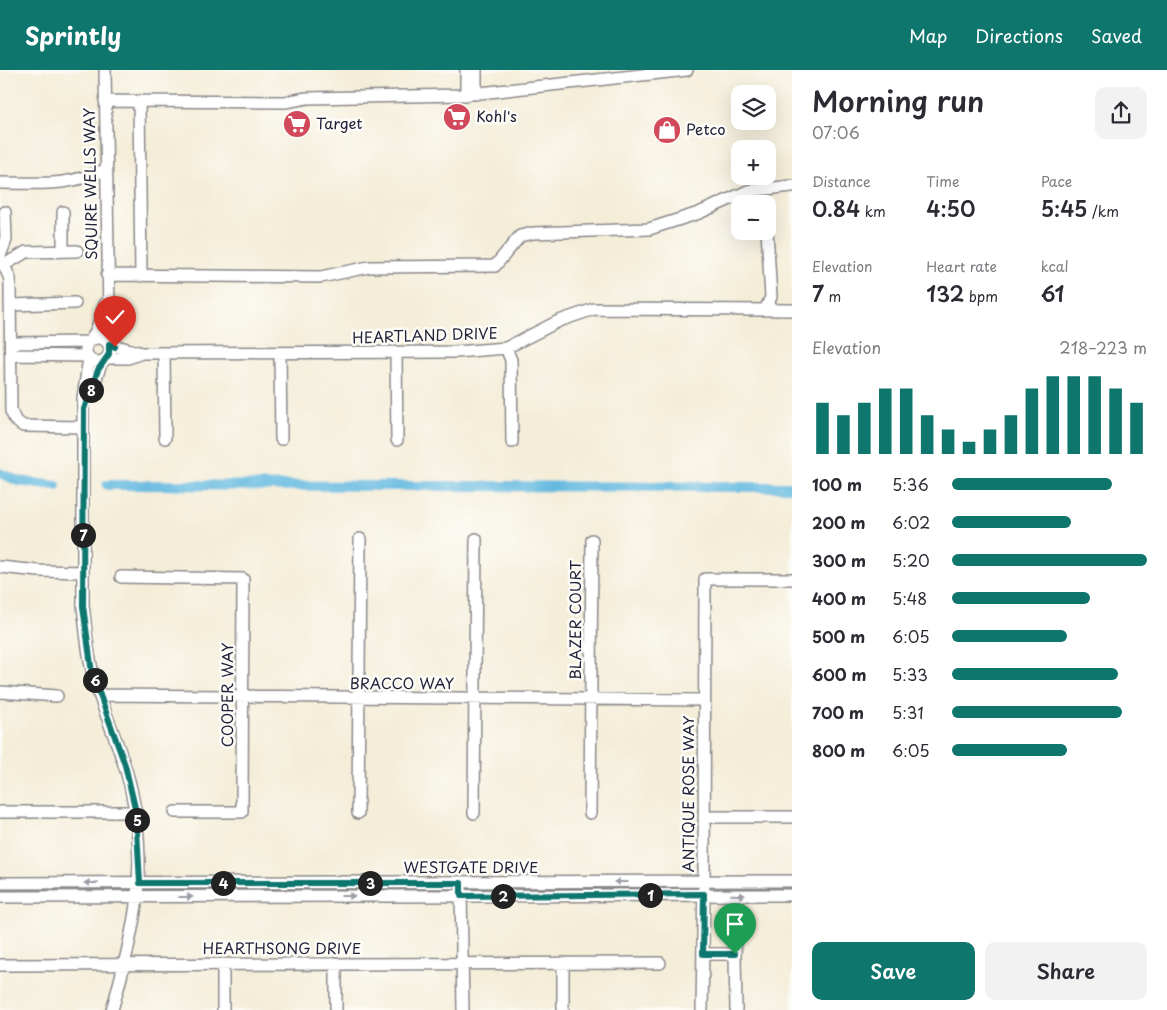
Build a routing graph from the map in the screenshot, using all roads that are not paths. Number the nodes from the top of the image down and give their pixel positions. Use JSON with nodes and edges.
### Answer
{"nodes":[{"id":1,"x":106,"y":70,"type":"edge"},
{"id":2,"x":466,"y":70,"type":"edge"},
{"id":3,"x":476,"y":70,"type":"edge"},
{"id":4,"x":687,"y":70,"type":"edge"},
{"id":5,"x":471,"y":94,"type":"junction"},
{"id":6,"x":105,"y":102,"type":"junction"},
{"id":7,"x":140,"y":102,"type":"junction"},
{"id":8,"x":105,"y":170,"type":"junction"},
{"id":9,"x":0,"y":183,"type":"edge"},
{"id":10,"x":792,"y":186,"type":"edge"},
{"id":11,"x":5,"y":212,"type":"dead end"},
{"id":12,"x":63,"y":212,"type":"dead end"},
{"id":13,"x":767,"y":240,"type":"edge"},
{"id":14,"x":63,"y":251,"type":"junction"},
{"id":15,"x":77,"y":251,"type":"dead end"},
{"id":16,"x":2,"y":261,"type":"edge"},
{"id":17,"x":107,"y":276,"type":"junction"},
{"id":18,"x":141,"y":276,"type":"junction"},
{"id":19,"x":107,"y":297,"type":"junction"},
{"id":20,"x":75,"y":303,"type":"dead end"},
{"id":21,"x":11,"y":305,"type":"junction"},
{"id":22,"x":765,"y":310,"type":"junction"},
{"id":23,"x":792,"y":310,"type":"edge"},
{"id":24,"x":5,"y":319,"type":"edge"},
{"id":25,"x":90,"y":341,"type":"junction"},
{"id":26,"x":11,"y":343,"type":"junction"},
{"id":27,"x":48,"y":343,"type":"junction"},
{"id":28,"x":107,"y":343,"type":"junction"},
{"id":29,"x":506,"y":348,"type":"junction"},
{"id":30,"x":142,"y":353,"type":"junction"},
{"id":31,"x":164,"y":353,"type":"junction"},
{"id":32,"x":280,"y":354,"type":"junction"},
{"id":33,"x":396,"y":354,"type":"junction"},
{"id":34,"x":11,"y":355,"type":"junction"},
{"id":35,"x":48,"y":356,"type":"junction"},
{"id":36,"x":88,"y":357,"type":"junction"},
{"id":37,"x":104,"y":360,"type":"junction"},
{"id":38,"x":5,"y":374,"type":"edge"},
{"id":39,"x":84,"y":409,"type":"junction"},
{"id":40,"x":82,"y":427,"type":"junction"},
{"id":41,"x":165,"y":438,"type":"dead end"},
{"id":42,"x":281,"y":439,"type":"dead end"},
{"id":43,"x":397,"y":440,"type":"dead end"},
{"id":44,"x":512,"y":442,"type":"dead end"},
{"id":45,"x":360,"y":539,"type":"dead end"},
{"id":46,"x":476,"y":540,"type":"dead end"},
{"id":47,"x":592,"y":540,"type":"dead end"},
{"id":48,"x":0,"y":567,"type":"edge"},
{"id":49,"x":83,"y":572,"type":"junction"},
{"id":50,"x":121,"y":577,"type":"dead end"},
{"id":51,"x":792,"y":579,"type":"edge"},
{"id":52,"x":0,"y":692,"type":"edge"},
{"id":53,"x":99,"y":695,"type":"junction"},
{"id":54,"x":57,"y":696,"type":"dead end"},
{"id":55,"x":243,"y":698,"type":"junction"},
{"id":56,"x":359,"y":698,"type":"junction"},
{"id":57,"x":475,"y":699,"type":"junction"},
{"id":58,"x":591,"y":700,"type":"junction"},
{"id":59,"x":704,"y":700,"type":"junction"},
{"id":60,"x":0,"y":812,"type":"edge"},
{"id":61,"x":136,"y":812,"type":"junction"},
{"id":62,"x":175,"y":812,"type":"dead end"},
{"id":63,"x":358,"y":813,"type":"dead end"},
{"id":64,"x":474,"y":813,"type":"dead end"},
{"id":65,"x":590,"y":813,"type":"dead end"},
{"id":66,"x":704,"y":817,"type":"junction"},
{"id":67,"x":792,"y":817,"type":"edge"},
{"id":68,"x":704,"y":881,"type":"junction"},
{"id":69,"x":792,"y":882,"type":"edge"},
{"id":70,"x":140,"y":883,"type":"junction"},
{"id":71,"x":461,"y":883,"type":"junction"},
{"id":72,"x":0,"y":884,"type":"edge"},
{"id":73,"x":704,"y":894,"type":"junction"},
{"id":74,"x":792,"y":895,"type":"edge"},
{"id":75,"x":461,"y":896,"type":"junction"},
{"id":76,"x":0,"y":897,"type":"edge"},
{"id":77,"x":137,"y":897,"type":"junction"},
{"id":78,"x":736,"y":919,"type":"dead end"},
{"id":79,"x":703,"y":954,"type":"junction"},
{"id":80,"x":735,"y":954,"type":"junction"},
{"id":81,"x":336,"y":963,"type":"junction"},
{"id":82,"x":563,"y":963,"type":"junction"},
{"id":83,"x":660,"y":963,"type":"dead end"},
{"id":84,"x":223,"y":964,"type":"junction"},
{"id":85,"x":463,"y":964,"type":"junction"},
{"id":86,"x":0,"y":965,"type":"edge"},
{"id":87,"x":124,"y":965,"type":"junction"},
{"id":88,"x":112,"y":1010,"type":"edge"},
{"id":89,"x":223,"y":1010,"type":"edge"},
{"id":90,"x":336,"y":1010,"type":"edge"},
{"id":91,"x":463,"y":1010,"type":"edge"},
{"id":92,"x":563,"y":1010,"type":"edge"},
{"id":93,"x":702,"y":1010,"type":"edge"},
{"id":94,"x":736,"y":1010,"type":"edge"}],
"edges":[{"from":1,"to":6,"type":"street","name":"SQUIRE WELLS WAY"},
{"from":2,"to":5,"type":"street"},
{"from":3,"to":5,"type":"street"},
{"from":4,"to":5,"type":"street"},
{"from":5,"to":7,"type":"street"},
{"from":6,"to":7,"type":"street"},
{"from":6,"to":8,"type":"street","name":"SQUIRE WELLS WAY"},
{"from":7,"to":18,"type":"street"},
{"from":8,"to":9,"type":"street"},
{"from":8,"to":17,"type":"street","name":"SQUIRE WELLS WAY"},
{"from":10,"to":18,"type":"street"},
{"from":11,"to":16,"type":"street"},
{"from":12,"to":14,"type":"street"},
{"from":13,"to":22,"type":"street"},
{"from":14,"to":15,"type":"street"},
{"from":14,"to":16,"type":"street"},
{"from":16,"to":21,"type":"street"},
{"from":17,"to":18,"type":"street"},
{"from":17,"to":19,"type":"street","name":"SQUIRE WELLS WAY"},
{"from":19,"to":25,"type":"street","name":"SQUIRE WELLS WAY"},
{"from":19,"to":28,"type":"street","name":"SQUIRE WELLS WAY"},
{"from":20,"to":21,"type":"street"},
{"from":21,"to":24,"type":"street"},
{"from":22,"to":23,"type":"street","name":"HEARTLAND DRIVE"},
{"from":22,"to":29,"type":"street","name":"HEARTLAND DRIVE"},
{"from":24,"to":26,"type":"street"},
{"from":25,"to":27,"type":"street"},
{"from":25,"to":28,"type":"street"},
{"from":25,"to":36,"type":"street"},
{"from":26,"to":27,"type":"street"},
{"from":26,"to":34,"type":"street"},
{"from":27,"to":35,"type":"street"},
{"from":28,"to":30,"type":"street","name":"HEARTLAND DRIVE"},
{"from":28,"to":37,"type":"street"},
{"from":29,"to":33,"type":"street","name":"HEARTLAND DRIVE"},
{"from":29,"to":44,"type":"street"},
{"from":30,"to":31,"type":"street","name":"HEARTLAND DRIVE"},
{"from":30,"to":37,"type":"street","name":"HEARTLAND DRIVE"},
{"from":31,"to":32,"type":"street","name":"HEARTLAND DRIVE"},
{"from":31,"to":41,"type":"street"},
{"from":32,"to":33,"type":"street","name":"HEARTLAND DRIVE"},
{"from":32,"to":42,"type":"street"},
{"from":33,"to":43,"type":"street"},
{"from":34,"to":35,"type":"street"},
{"from":34,"to":38,"type":"street"},
{"from":35,"to":36,"type":"street"},
{"from":36,"to":37,"type":"street"},
{"from":36,"to":39,"type":"street"},
{"from":37,"to":39,"type":"street"},
{"from":38,"to":40,"type":"street"},
{"from":39,"to":40,"type":"street"},
{"from":40,"to":49,"type":"street"},
{"from":45,"to":56,"type":"street"},
{"from":46,"to":57,"type":"street"},
{"from":47,"to":58,"type":"street","name":"BLAZER COURT"},
{"from":48,"to":49,"type":"street"},
{"from":49,"to":53,"type":"street"},
{"from":50,"to":55,"type":"street","name":"COOPER WAY"},
{"from":51,"to":59,"type":"street","name":"ANTIQUE ROSE WAY"},
{"from":52,"to":54,"type":"street"},
{"from":53,"to":55,"type":"street","name":"BRACCO WAY"},
{"from":53,"to":61,"type":"street"},
{"from":55,"to":56,"type":"street","name":"BRACCO WAY"},
{"from":55,"to":62,"type":"street","name":"COOPER WAY"},
{"from":56,"to":57,"type":"street","name":"BRACCO WAY"},
{"from":56,"to":63,"type":"street"},
{"from":57,"to":58,"type":"street","name":"BRACCO WAY"},
{"from":57,"to":64,"type":"street"},
{"from":58,"to":59,"type":"street","name":"BRACCO WAY"},
{"from":58,"to":65,"type":"street","name":"BLAZER COURT"},
{"from":59,"to":66,"type":"street","name":"ANTIQUE ROSE WAY"},
{"from":60,"to":61,"type":"street"},
{"from":61,"to":70,"type":"street"},
{"from":66,"to":67,"type":"street"},
{"from":66,"to":68,"type":"street","name":"ANTIQUE ROSE WAY"},
{"from":68,"to":69,"type":"street","name":"WESTGATE DRIVE"},
{"from":68,"to":71,"type":"street","name":"WESTGATE DRIVE","one_way":true},
{"from":68,"to":73,"type":"street","name":"ANTIQUE ROSE WAY"},
{"from":70,"to":71,"type":"street","name":"WESTGATE DRIVE"},
{"from":70,"to":72,"type":"street","name":"WESTGATE DRIVE","one_way":true},
{"from":70,"to":77,"type":"street"},
{"from":71,"to":75,"type":"street"},
{"from":73,"to":74,"type":"street","name":"WESTGATE DRIVE","one_way":true},
{"from":73,"to":75,"type":"street","name":"WESTGATE DRIVE"},
{"from":73,"to":79,"type":"street","name":"ANTIQUE ROSE WAY"},
{"from":77,"to":75,"type":"street","name":"WESTGATE DRIVE","one_way":true},
{"from":75,"to":85,"type":"street"},
{"from":76,"to":77,"type":"street","name":"WESTGATE DRIVE"},
{"from":77,"to":87,"type":"street"},
{"from":78,"to":80,"type":"street"},
{"from":79,"to":80,"type":"street"},
{"from":79,"to":93,"type":"street","name":"ANTIQUE ROSE WAY"},
{"from":80,"to":94,"type":"street"},
{"from":81,"to":84,"type":"street","name":"HEARTHSONG DRIVE"},
{"from":81,"to":85,"type":"street","name":"HEARTHSONG DRIVE"},
{"from":81,"to":90,"type":"street"},
{"from":82,"to":83,"type":"street","name":"HEARTHSONG DRIVE"},
{"from":82,"to":85,"type":"street","name":"HEARTHSONG DRIVE"},
{"from":82,"to":92,"type":"street"},
{"from":84,"to":87,"type":"street","name":"HEARTHSONG DRIVE"},
{"from":84,"to":89,"type":"street"},
{"from":85,"to":91,"type":"street"},
{"from":86,"to":87,"type":"street","name":"HEARTHSONG DRIVE"},
{"from":87,"to":88,"type":"street"}]}
